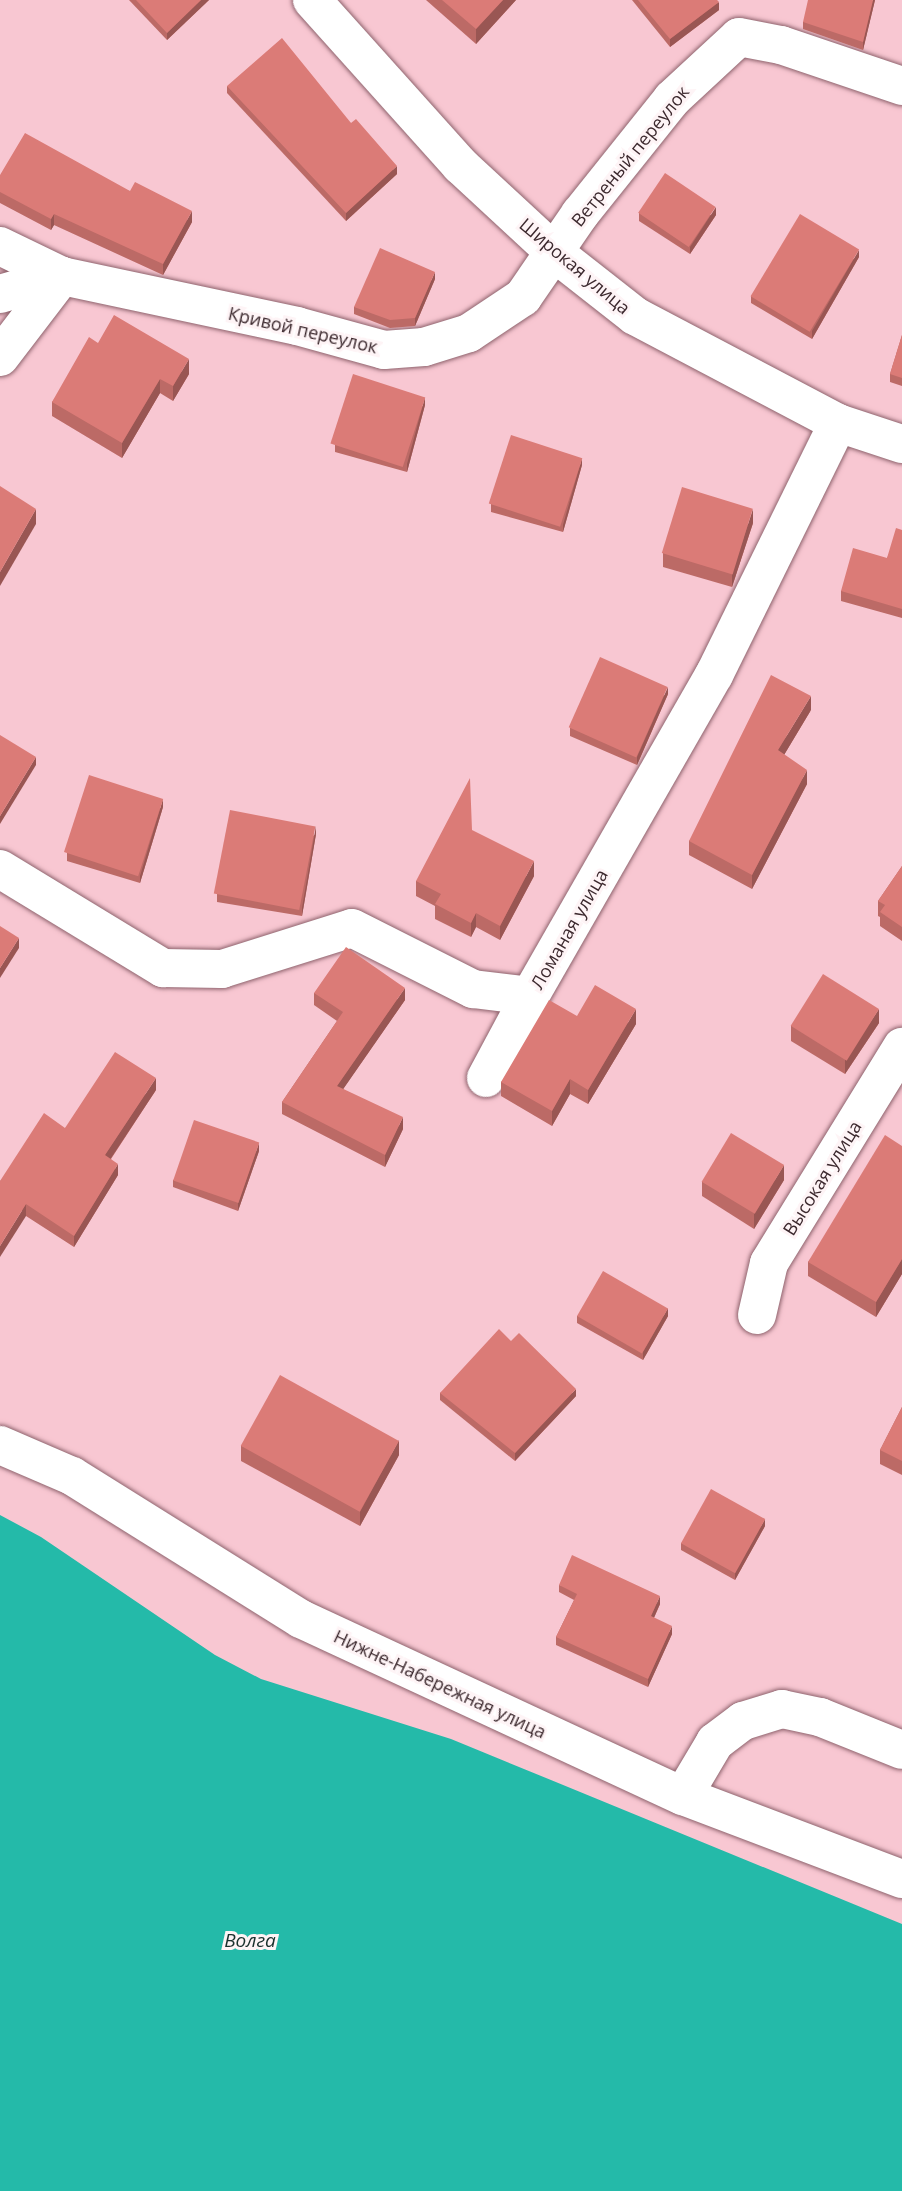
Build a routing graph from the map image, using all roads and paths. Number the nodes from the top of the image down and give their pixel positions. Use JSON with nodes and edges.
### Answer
{"nodes":[{"id":1,"x":312,"y":0,"type":"edge"},
{"id":2,"x":902,"y":86,"type":"edge"},
{"id":3,"x":0,"y":246,"type":"edge"},
{"id":4,"x":556,"y":254,"type":"junction"},
{"id":5,"x":62,"y":276,"type":"junction"},
{"id":6,"x":0,"y":294,"type":"edge"},
{"id":7,"x":0,"y":357,"type":"edge"},
{"id":8,"x":838,"y":423,"type":"junction"},
{"id":9,"x":902,"y":444,"type":"edge"},
{"id":10,"x":0,"y":869,"type":"edge"},
{"id":11,"x":530,"y":996,"type":"junction"},
{"id":12,"x":902,"y":1047,"type":"edge"},
{"id":13,"x":486,"y":1078,"type":"dead end"},
{"id":14,"x":757,"y":1315,"type":"dead end"},
{"id":15,"x":0,"y":1445,"type":"edge"},
{"id":16,"x":902,"y":1750,"type":"edge"},
{"id":17,"x":683,"y":1796,"type":"junction"},
{"id":18,"x":902,"y":1878,"type":"edge"}],
"edges":[{"from":1,"to":4,"type":"street","name":"Широкая улица"},
{"from":2,"to":4,"type":"street","name":"Ветреный переулок"},
{"from":3,"to":5,"type":"street","name":"Кривой переулок"},
{"from":4,"to":5,"type":"street","name":"Кривой переулок"},
{"from":4,"to":8,"type":"street","name":"Широкая улица"},
{"from":5,"to":6,"type":"street","name":"Кривой переулок"},
{"from":5,"to":7,"type":"street"},
{"from":8,"to":9,"type":"street","name":"Широкая улица"},
{"from":8,"to":11,"type":"street","name":"Ломаная улица"},
{"from":10,"to":11,"type":"street","name":"Ломаная улица"},
{"from":11,"to":13,"type":"street"},
{"from":12,"to":14,"type":"street","name":"Высокая улица"},
{"from":15,"to":17,"type":"street","name":"Нижне-Набережная улица"},
{"from":16,"to":17,"type":"street"},
{"from":17,"to":18,"type":"street","name":"Нижне-Набережная улица"}]}
